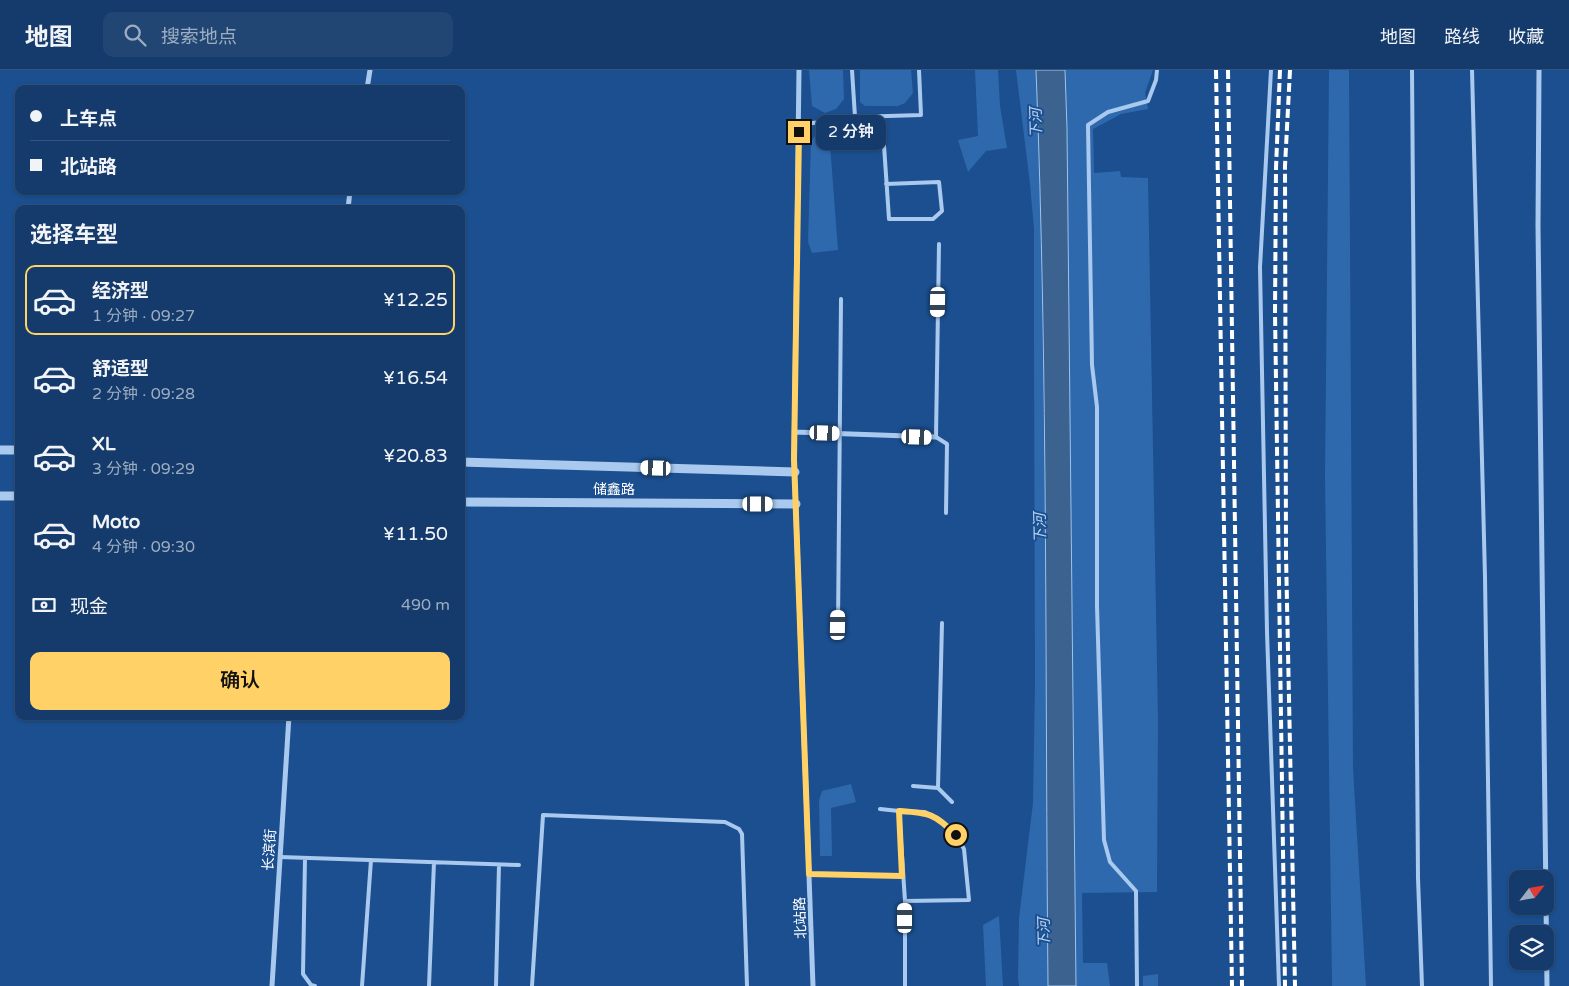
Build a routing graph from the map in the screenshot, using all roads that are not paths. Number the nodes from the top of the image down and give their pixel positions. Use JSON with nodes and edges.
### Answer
{"nodes":[{"id":1,"x":370,"y":70,"type":"edge"},
{"id":2,"x":798,"y":70,"type":"edge"},
{"id":3,"x":852,"y":70,"type":"edge"},
{"id":4,"x":919,"y":70,"type":"edge"},
{"id":5,"x":1157,"y":70,"type":"edge"},
{"id":6,"x":1271,"y":70,"type":"edge"},
{"id":7,"x":1412,"y":70,"type":"edge"},
{"id":8,"x":1472,"y":70,"type":"edge"},
{"id":9,"x":1539,"y":70,"type":"edge"},
{"id":10,"x":368,"y":85,"type":"edge"},
{"id":11,"x":882,"y":116,"type":"junction"},
{"id":12,"x":855,"y":117,"type":"junction"},
{"id":13,"x":799,"y":125,"type":"junction"},
{"id":14,"x":886,"y":184,"type":"junction"},
{"id":15,"x":939,"y":244,"type":"dead end"},
{"id":16,"x":841,"y":298,"type":"dead end"},
{"id":17,"x":794,"y":432,"type":"junction"},
{"id":18,"x":841,"y":434,"type":"junction"},
{"id":19,"x":936,"y":437,"type":"junction"},
{"id":20,"x":0,"y":450,"type":"edge"},
{"id":21,"x":15,"y":450,"type":"edge"},
{"id":22,"x":465,"y":462,"type":"edge"},
{"id":23,"x":795,"y":472,"type":"junction"},
{"id":24,"x":0,"y":496,"type":"edge"},
{"id":25,"x":15,"y":496,"type":"edge"},
{"id":26,"x":465,"y":502,"type":"edge"},
{"id":27,"x":796,"y":504,"type":"junction"},
{"id":28,"x":946,"y":513,"type":"dead end"},
{"id":29,"x":942,"y":623,"type":"dead end"},
{"id":30,"x":838,"y":625,"type":"dead end"},
{"id":31,"x":289,"y":720,"type":"edge"},
{"id":32,"x":913,"y":786,"type":"dead end"},
{"id":33,"x":938,"y":788,"type":"junction"},
{"id":34,"x":952,"y":802,"type":"dead end"},
{"id":35,"x":880,"y":809,"type":"dead end"},
{"id":36,"x":899,"y":811,"type":"junction"},
{"id":37,"x":280,"y":857,"type":"junction"},
{"id":38,"x":305,"y":858,"type":"junction"},
{"id":39,"x":371,"y":860,"type":"junction"},
{"id":40,"x":434,"y":862,"type":"junction"},
{"id":41,"x":518,"y":864,"type":"dead end"},
{"id":42,"x":500,"y":865,"type":"junction"},
{"id":43,"x":809,"y":874,"type":"junction"},
{"id":44,"x":902,"y":876,"type":"junction"},
{"id":45,"x":905,"y":901,"type":"junction"},
{"id":46,"x":272,"y":986,"type":"edge"},
{"id":47,"x":315,"y":986,"type":"edge"},
{"id":48,"x":362,"y":986,"type":"edge"},
{"id":49,"x":429,"y":986,"type":"edge"},
{"id":50,"x":496,"y":986,"type":"edge"},
{"id":51,"x":532,"y":986,"type":"edge"},
{"id":52,"x":747,"y":986,"type":"edge"},
{"id":53,"x":813,"y":986,"type":"edge"},
{"id":54,"x":905,"y":986,"type":"edge"},
{"id":55,"x":1137,"y":986,"type":"edge"},
{"id":56,"x":1279,"y":986,"type":"edge"},
{"id":57,"x":1422,"y":986,"type":"edge"},
{"id":58,"x":1491,"y":986,"type":"edge"},
{"id":59,"x":1547,"y":986,"type":"edge"}],
"edges":[{"from":1,"to":10,"type":"street"},
{"from":2,"to":13,"type":"street","name":"北站路"},
{"from":3,"to":12,"type":"lane"},
{"from":4,"to":11,"type":"lane"},
{"from":5,"to":55,"type":"lane"},
{"from":6,"to":56,"type":"lane"},
{"from":7,"to":57,"type":"lane"},
{"from":8,"to":58,"type":"lane"},
{"from":9,"to":59,"type":"street"},
{"from":11,"to":12,"type":"lane"},
{"from":11,"to":14,"type":"lane"},
{"from":12,"to":13,"type":"lane"},
{"from":13,"to":17,"type":"street","name":"北站路"},
{"from":14,"to":14,"type":"lane"},
{"from":15,"to":19,"type":"lane"},
{"from":16,"to":18,"type":"lane"},
{"from":17,"to":18,"type":"street"},
{"from":17,"to":23,"type":"street","name":"北站路"},
{"from":18,"to":19,"type":"street"},
{"from":18,"to":30,"type":"lane"},
{"from":19,"to":28,"type":"lane"},
{"from":20,"to":21,"type":"street"},
{"from":22,"to":23,"type":"street","name":"储鑫路"},
{"from":23,"to":27,"type":"street","name":"北站路"},
{"from":24,"to":25,"type":"street"},
{"from":26,"to":27,"type":"street","name":"储鑫路"},
{"from":27,"to":43,"type":"street","name":"北站路"},
{"from":29,"to":33,"type":"lane"},
{"from":31,"to":37,"type":"street","name":"长滨街"},
{"from":32,"to":33,"type":"lane"},
{"from":33,"to":34,"type":"lane"},
{"from":35,"to":36,"type":"lane"},
{"from":36,"to":44,"type":"lane"},
{"from":36,"to":45,"type":"lane"},
{"from":37,"to":38,"type":"lane"},
{"from":37,"to":46,"type":"street","name":"长滨街"},
{"from":38,"to":39,"type":"lane"},
{"from":38,"to":47,"type":"lane"},
{"from":39,"to":40,"type":"lane"},
{"from":39,"to":48,"type":"lane"},
{"from":40,"to":42,"type":"lane"},
{"from":40,"to":49,"type":"lane"},
{"from":41,"to":42,"type":"lane"},
{"from":42,"to":50,"type":"lane"},
{"from":43,"to":44,"type":"lane"},
{"from":43,"to":53,"type":"street","name":"北站路"},
{"from":44,"to":45,"type":"lane"},
{"from":45,"to":54,"type":"lane"},
{"from":51,"to":52,"type":"lane"}]}
